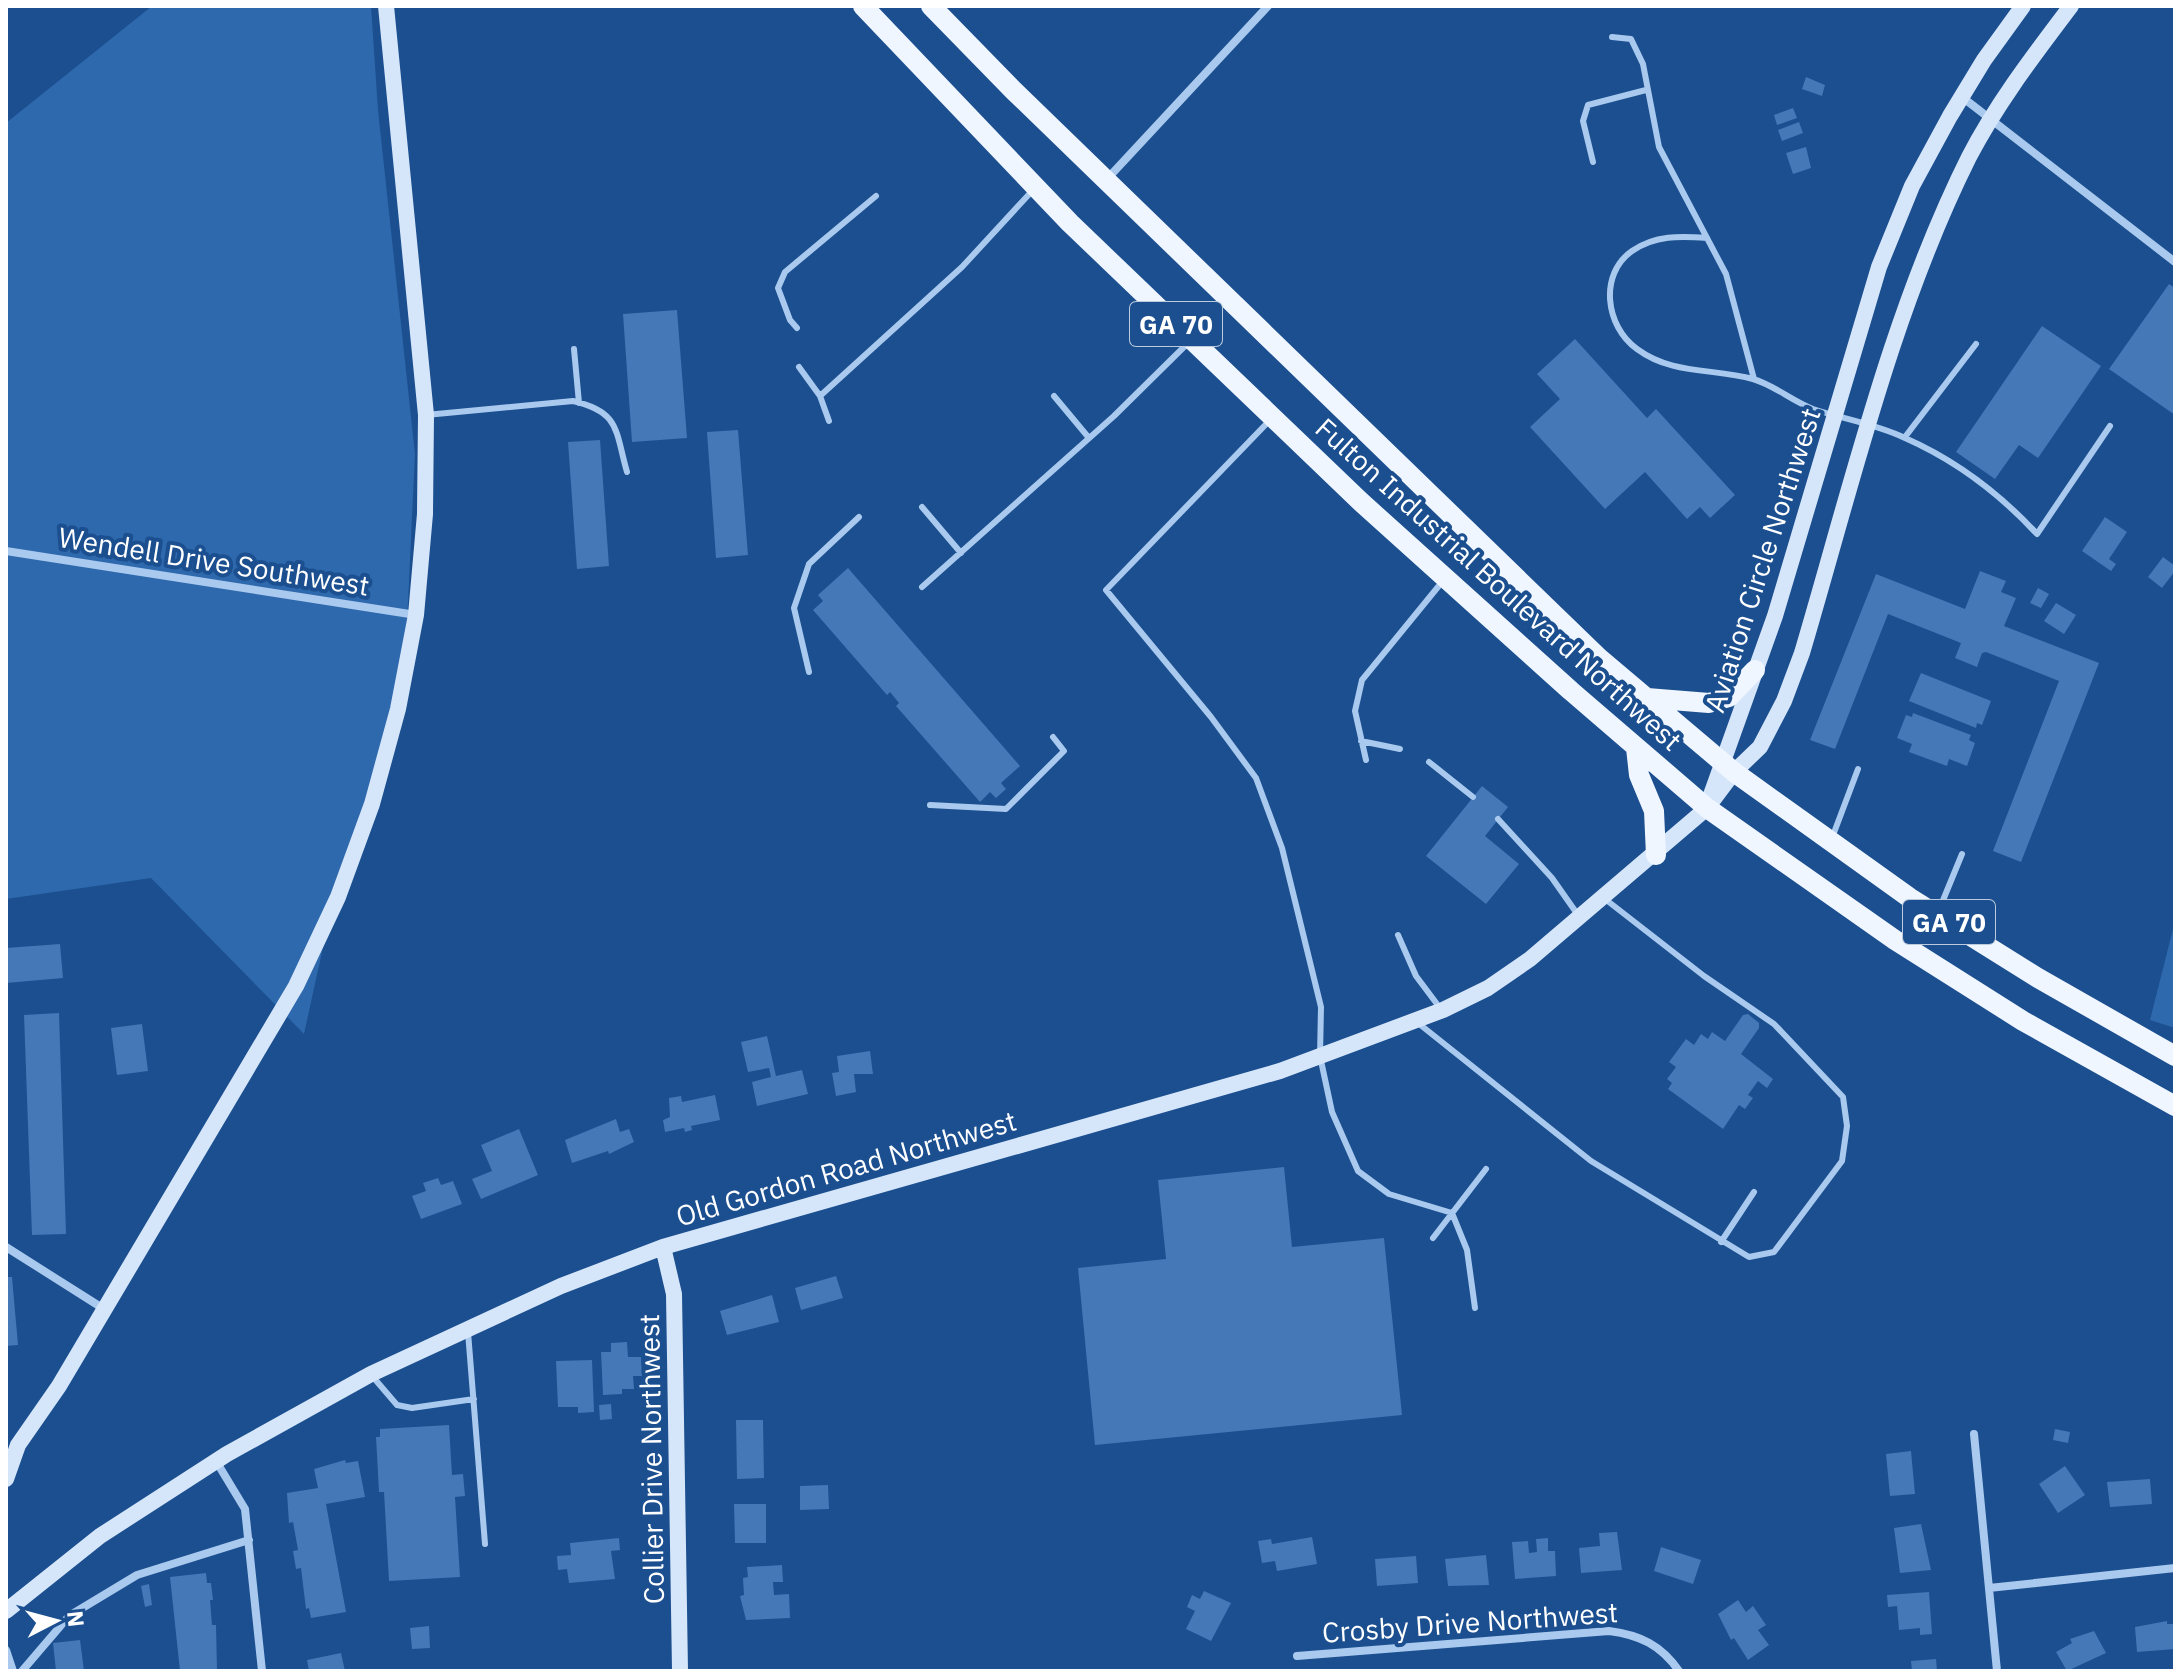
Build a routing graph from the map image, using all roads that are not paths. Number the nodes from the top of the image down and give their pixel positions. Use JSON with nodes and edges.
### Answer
{"nodes":[{"id":1,"x":386,"y":6,"type":"edge"},
{"id":2,"x":863,"y":6,"type":"edge"},
{"id":3,"x":931,"y":6,"type":"edge"},
{"id":4,"x":1268,"y":6,"type":"edge"},
{"id":5,"x":2023,"y":6,"type":"edge"},
{"id":6,"x":2071,"y":6,"type":"edge"},
{"id":7,"x":1612,"y":37,"type":"dead end"},
{"id":8,"x":1646,"y":90,"type":"junction"},
{"id":9,"x":1961,"y":97,"type":"junction"},
{"id":10,"x":1991,"y":118,"type":"junction"},
{"id":11,"x":1593,"y":162,"type":"dead end"},
{"id":12,"x":1106,"y":180,"type":"junction"},
{"id":13,"x":1036,"y":187,"type":"junction"},
{"id":14,"x":876,"y":196,"type":"dead end"},
{"id":15,"x":1707,"y":238,"type":"junction"},
{"id":16,"x":2175,"y":262,"type":"edge"},
{"id":17,"x":797,"y":328,"type":"dead end"},
{"id":18,"x":1192,"y":339,"type":"junction"},
{"id":19,"x":1976,"y":344,"type":"dead end"},
{"id":20,"x":574,"y":349,"type":"dead end"},
{"id":21,"x":799,"y":367,"type":"dead end"},
{"id":22,"x":1754,"y":379,"type":"junction"},
{"id":23,"x":820,"y":396,"type":"junction"},
{"id":24,"x":1054,"y":396,"type":"dead end"},
{"id":25,"x":579,"y":403,"type":"junction"},
{"id":26,"x":426,"y":415,"type":"junction"},
{"id":27,"x":1838,"y":416,"type":"junction"},
{"id":28,"x":1273,"y":417,"type":"junction"},
{"id":29,"x":829,"y":421,"type":"dead end"},
{"id":30,"x":1870,"y":425,"type":"junction"},
{"id":31,"x":2110,"y":426,"type":"dead end"},
{"id":32,"x":1905,"y":437,"type":"junction"},
{"id":33,"x":1089,"y":438,"type":"junction"},
{"id":34,"x":627,"y":472,"type":"dead end"},
{"id":35,"x":922,"y":507,"type":"dead end"},
{"id":36,"x":859,"y":517,"type":"dead end"},
{"id":37,"x":6,"y":551,"type":"edge"},
{"id":38,"x":961,"y":553,"type":"junction"},
{"id":39,"x":1445,"y":579,"type":"junction"},
{"id":40,"x":922,"y":587,"type":"dead end"},
{"id":41,"x":416,"y":615,"type":"junction"},
{"id":42,"x":1755,"y":670,"type":"junction"},
{"id":43,"x":809,"y":672,"type":"dead end"},
{"id":44,"x":1647,"y":698,"type":"junction"},
{"id":45,"x":1053,"y":737,"type":"dead end"},
{"id":46,"x":1361,"y":741,"type":"junction"},
{"id":47,"x":1636,"y":748,"type":"junction"},
{"id":48,"x":1400,"y":749,"type":"dead end"},
{"id":49,"x":1366,"y":760,"type":"dead end"},
{"id":50,"x":1429,"y":762,"type":"dead end"},
{"id":51,"x":1727,"y":767,"type":"junction"},
{"id":52,"x":1858,"y":769,"type":"dead end"},
{"id":53,"x":1473,"y":797,"type":"dead end"},
{"id":54,"x":930,"y":805,"type":"dead end"},
{"id":55,"x":1707,"y":808,"type":"junction"},
{"id":56,"x":1498,"y":819,"type":"dead end"},
{"id":57,"x":1831,"y":841,"type":"junction"},
{"id":58,"x":1962,"y":854,"type":"dead end"},
{"id":59,"x":1656,"y":855,"type":"junction"},
{"id":60,"x":1604,"y":898,"type":"junction"},
{"id":61,"x":1937,"y":915,"type":"junction"},
{"id":62,"x":1580,"y":918,"type":"junction"},
{"id":63,"x":1398,"y":935,"type":"dead end"},
{"id":64,"x":1443,"y":1010,"type":"junction"},
{"id":65,"x":1415,"y":1021,"type":"junction"},
{"id":66,"x":1320,"y":1056,"type":"junction"},
{"id":67,"x":2175,"y":1056,"type":"edge"},
{"id":68,"x":2175,"y":1106,"type":"edge"},
{"id":69,"x":1486,"y":1169,"type":"dead end"},
{"id":70,"x":1754,"y":1192,"type":"dead end"},
{"id":71,"x":1452,"y":1213,"type":"junction"},
{"id":72,"x":1433,"y":1238,"type":"dead end"},
{"id":73,"x":1721,"y":1242,"type":"junction"},
{"id":74,"x":6,"y":1247,"type":"edge"},
{"id":75,"x":663,"y":1247,"type":"junction"},
{"id":76,"x":1475,"y":1308,"type":"dead end"},
{"id":77,"x":104,"y":1309,"type":"junction"},
{"id":78,"x":468,"y":1326,"type":"junction"},
{"id":79,"x":371,"y":1374,"type":"junction"},
{"id":80,"x":474,"y":1399,"type":"junction"},
{"id":81,"x":1974,"y":1434,"type":"dead end"},
{"id":82,"x":12,"y":1450,"type":"edge"},
{"id":83,"x":216,"y":1461,"type":"junction"},
{"id":84,"x":6,"y":1479,"type":"edge"},
{"id":85,"x":249,"y":1540,"type":"junction"},
{"id":86,"x":485,"y":1544,"type":"dead end"},
{"id":87,"x":2175,"y":1568,"type":"edge"},
{"id":88,"x":1989,"y":1588,"type":"junction"},
{"id":89,"x":6,"y":1611,"type":"edge"},
{"id":90,"x":6,"y":1650,"type":"edge"},
{"id":91,"x":1297,"y":1656,"type":"dead end"},
{"id":92,"x":13,"y":1671,"type":"edge"},
{"id":93,"x":22,"y":1671,"type":"edge"},
{"id":94,"x":262,"y":1671,"type":"edge"},
{"id":95,"x":680,"y":1671,"type":"edge"},
{"id":96,"x":1679,"y":1671,"type":"edge"},
{"id":97,"x":1997,"y":1671,"type":"edge"}],
"edges":[{"from":1,"to":26,"type":"main road"},
{"from":2,"to":13,"type":"main road","name":"Fulton Industrial Boulevard Northwest","number":"GA 70"},
{"from":3,"to":12,"type":"main road","name":"Fulton Industrial Boulevard Northwest","number":"GA 70"},
{"from":4,"to":12,"type":"street"},
{"from":5,"to":9,"type":"main road","name":"Aviation Circle Northwest"},
{"from":6,"to":10,"type":"main road","name":"Aviation Circle Northwest"},
{"from":7,"to":8,"type":"lane"},
{"from":8,"to":11,"type":"lane"},
{"from":8,"to":15,"type":"lane"},
{"from":9,"to":10,"type":"street"},
{"from":9,"to":27,"type":"main road","name":"Aviation Circle Northwest"},
{"from":10,"to":16,"type":"street"},
{"from":10,"to":30,"type":"main road","name":"Aviation Circle Northwest"},
{"from":12,"to":44,"type":"main road","name":"Fulton Industrial Boulevard Northwest","number":"GA 70"},
{"from":13,"to":18,"type":"main road","name":"Fulton Industrial Boulevard Northwest","number":"GA 70"},
{"from":13,"to":23,"type":"lane"},
{"from":14,"to":17,"type":"lane"},
{"from":15,"to":22,"type":"lane"},
{"from":15,"to":22,"type":"lane"},
{"from":18,"to":28,"type":"main road","name":"Fulton Industrial Boulevard Northwest","number":"GA 70"},
{"from":18,"to":33,"type":"lane"},
{"from":19,"to":32,"type":"lane"},
{"from":20,"to":25,"type":"lane"},
{"from":21,"to":23,"type":"lane"},
{"from":22,"to":27,"type":"lane"},
{"from":23,"to":29,"type":"lane"},
{"from":24,"to":33,"type":"lane"},
{"from":25,"to":26,"type":"lane"},
{"from":25,"to":34,"type":"lane"},
{"from":26,"to":41,"type":"main road"},
{"from":27,"to":30,"type":"lane"},
{"from":27,"to":42,"type":"main road","name":"Aviation Circle Northwest"},
{"from":28,"to":39,"type":"main road","name":"Fulton Industrial Boulevard Northwest","number":"GA 70"},
{"from":28,"to":66,"type":"lane"},
{"from":30,"to":32,"type":"lane"},
{"from":30,"to":51,"type":"main road","name":"Aviation Circle Northwest"},
{"from":31,"to":32,"type":"lane"},
{"from":33,"to":38,"type":"lane"},
{"from":35,"to":38,"type":"lane"},
{"from":36,"to":43,"type":"lane"},
{"from":37,"to":41,"type":"street","name":"Wendell Drive Southwest"},
{"from":38,"to":40,"type":"lane"},
{"from":39,"to":46,"type":"lane"},
{"from":39,"to":47,"type":"main road","name":"Fulton Industrial Boulevard Northwest","number":"GA 70"},
{"from":41,"to":77,"type":"main road"},
{"from":42,"to":44,"type":"main road"},
{"from":42,"to":51,"type":"main road","name":"Aviation Circle Northwest"},
{"from":44,"to":51,"type":"main road","name":"Fulton Industrial Boulevard Northwest","number":"GA 70"},
{"from":45,"to":54,"type":"lane"},
{"from":46,"to":48,"type":"lane"},
{"from":46,"to":49,"type":"lane"},
{"from":47,"to":55,"type":"main road","name":"Fulton Industrial Boulevard Northwest","number":"GA 70"},
{"from":47,"to":59,"type":"main road"},
{"from":50,"to":53,"type":"lane"},
{"from":51,"to":55,"type":"main road","name":"Aviation Circle Northwest"},
{"from":51,"to":57,"type":"main road","name":"Fulton Industrial Boulevard Northwest","number":"GA 70"},
{"from":52,"to":57,"type":"lane"},
{"from":55,"to":59,"type":"main road","name":"Old Gordon Road Northwest"},
{"from":55,"to":68,"type":"main road","name":"Fulton Industrial Boulevard Northwest","number":"GA 70"},
{"from":56,"to":62,"type":"lane"},
{"from":57,"to":61,"type":"main road","name":"Fulton Industrial Boulevard Northwest","number":"GA 70"},
{"from":58,"to":61,"type":"lane"},
{"from":59,"to":60,"type":"main road","name":"Old Gordon Road Northwest"},
{"from":60,"to":62,"type":"main road","name":"Old Gordon Road Northwest"},
{"from":60,"to":73,"type":"lane"},
{"from":61,"to":67,"type":"main road","name":"Fulton Industrial Boulevard Northwest","number":"GA 70"},
{"from":62,"to":64,"type":"main road","name":"Old Gordon Road Northwest"},
{"from":63,"to":64,"type":"lane"},
{"from":64,"to":65,"type":"main road","name":"Old Gordon Road Northwest"},
{"from":65,"to":66,"type":"main road","name":"Old Gordon Road Northwest"},
{"from":65,"to":73,"type":"lane"},
{"from":66,"to":71,"type":"lane"},
{"from":66,"to":75,"type":"main road","name":"Old Gordon Road Northwest"},
{"from":69,"to":71,"type":"lane"},
{"from":70,"to":73,"type":"lane"},
{"from":71,"to":72,"type":"lane"},
{"from":71,"to":76,"type":"lane"},
{"from":74,"to":77,"type":"street"},
{"from":75,"to":78,"type":"main road","name":"Old Gordon Road Northwest"},
{"from":75,"to":95,"type":"main road","name":"Collier Drive Northwest"},
{"from":77,"to":82,"type":"main road"},
{"from":78,"to":79,"type":"main road","name":"Old Gordon Road Northwest"},
{"from":78,"to":80,"type":"lane"},
{"from":79,"to":80,"type":"lane"},
{"from":79,"to":83,"type":"main road","name":"Old Gordon Road Northwest"},
{"from":80,"to":86,"type":"lane"},
{"from":81,"to":88,"type":"street"},
{"from":82,"to":84,"type":"main road"},
{"from":83,"to":85,"type":"street"},
{"from":83,"to":89,"type":"main road","name":"Old Gordon Road Northwest"},
{"from":85,"to":93,"type":"street"},
{"from":85,"to":94,"type":"street"},
{"from":87,"to":88,"type":"street"},
{"from":88,"to":97,"type":"street"},
{"from":90,"to":92,"type":"street"},
{"from":91,"to":96,"type":"street","name":"Crosby Drive Northwest"}]}
